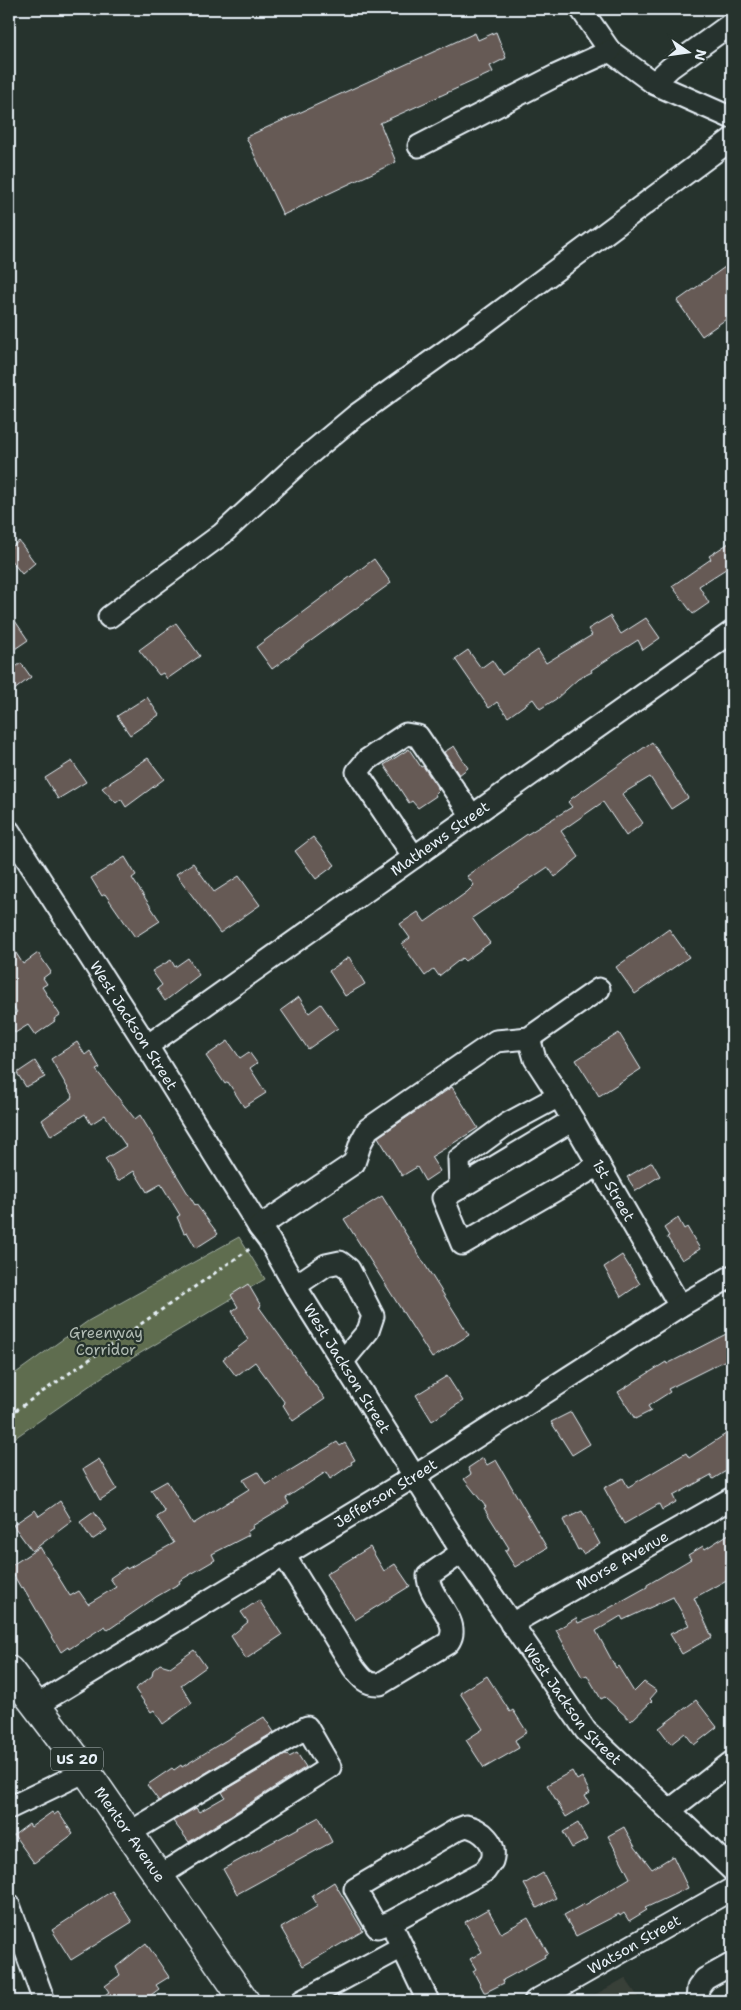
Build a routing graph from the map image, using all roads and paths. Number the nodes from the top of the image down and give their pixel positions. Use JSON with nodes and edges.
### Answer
{"nodes":[{"id":1,"x":581,"y":9,"type":"edge"},
{"id":2,"x":732,"y":23,"type":"edge"},
{"id":3,"x":610,"y":51,"type":"junction"},
{"id":4,"x":654,"y":83,"type":"junction"},
{"id":5,"x":732,"y":118,"type":"edge"},
{"id":6,"x":732,"y":139,"type":"edge"},
{"id":7,"x":420,"y":146,"type":"dead end"},
{"id":8,"x":109,"y":618,"type":"dead end"},
{"id":9,"x":732,"y":632,"type":"edge"},
{"id":10,"x":472,"y":816,"type":"junction"},
{"id":11,"x":9,"y":832,"type":"edge"},
{"id":12,"x":414,"y":857,"type":"junction"},
{"id":13,"x":599,"y":989,"type":"dead end"},
{"id":14,"x":529,"y":1038,"type":"junction"},
{"id":15,"x":147,"y":1046,"type":"junction"},
{"id":16,"x":559,"y":1096,"type":"junction"},
{"id":17,"x":573,"y":1120,"type":"junction"},
{"id":18,"x":599,"y":1165,"type":"junction"},
{"id":19,"x":460,"y":1188,"type":"junction"},
{"id":20,"x":264,"y":1233,"type":"junction"},
{"id":21,"x":732,"y":1276,"type":"edge"},
{"id":22,"x":295,"y":1286,"type":"junction"},
{"id":23,"x":680,"y":1306,"type":"junction"},
{"id":24,"x":343,"y":1361,"type":"junction"},
{"id":25,"x":9,"y":1415,"type":"edge"},
{"id":26,"x":415,"y":1476,"type":"junction"},
{"id":27,"x":732,"y":1498,"type":"edge"},
{"id":28,"x":462,"y":1552,"type":"junction"},
{"id":29,"x":284,"y":1555,"type":"junction"},
{"id":30,"x":511,"y":1624,"type":"junction"},
{"id":31,"x":9,"y":1670,"type":"edge"},
{"id":32,"x":35,"y":1706,"type":"junction"},
{"id":33,"x":732,"y":1762,"type":"edge"},
{"id":34,"x":86,"y":1771,"type":"junction"},
{"id":35,"x":9,"y":1808,"type":"edge"},
{"id":36,"x":670,"y":1810,"type":"junction"},
{"id":37,"x":129,"y":1833,"type":"junction"},
{"id":38,"x":732,"y":1870,"type":"edge"},
{"id":39,"x":159,"y":1876,"type":"junction"},
{"id":40,"x":732,"y":1889,"type":"edge"},
{"id":41,"x":9,"y":1905,"type":"edge"},
{"id":42,"x":391,"y":1922,"type":"junction"},
{"id":43,"x":402,"y":1947,"type":"junction"},
{"id":44,"x":732,"y":1964,"type":"edge"},
{"id":45,"x":44,"y":2001,"type":"edge"},
{"id":46,"x":245,"y":2001,"type":"edge"},
{"id":47,"x":302,"y":2001,"type":"edge"},
{"id":48,"x":428,"y":2001,"type":"edge"},
{"id":49,"x":535,"y":2001,"type":"edge"},
{"id":50,"x":697,"y":2001,"type":"edge"}],
"edges":[{"from":1,"to":3,"type":"street"},
{"from":2,"to":4,"type":"street"},
{"from":3,"to":4,"type":"street"},
{"from":3,"to":7,"type":"street"},
{"from":4,"to":5,"type":"street"},
{"from":6,"to":8,"type":"street"},
{"from":9,"to":10,"type":"street","name":"Mathews Street"},
{"from":10,"to":12,"type":"street","name":"Mathews Street"},
{"from":10,"to":12,"type":"street"},
{"from":11,"to":15,"type":"street","name":"West Jackson Street"},
{"from":12,"to":15,"type":"street","name":"Mathews Street"},
{"from":13,"to":14,"type":"street"},
{"from":14,"to":16,"type":"street","name":"1st Street"},
{"from":14,"to":20,"type":"street"},
{"from":15,"to":20,"type":"street","name":"West Jackson Street"},
{"from":16,"to":17,"type":"street","name":"1st Street"},
{"from":16,"to":19,"type":"street"},
{"from":17,"to":18,"type":"street","name":"1st Street"},
{"from":17,"to":19,"type":"street"},
{"from":18,"to":19,"type":"street"},
{"from":18,"to":23,"type":"street","name":"1st Street"},
{"from":20,"to":22,"type":"street","name":"West Jackson Street"},
{"from":20,"to":25,"type":"path"},
{"from":21,"to":23,"type":"street","name":"Jefferson Street"},
{"from":22,"to":24,"type":"street","name":"West Jackson Street"},
{"from":22,"to":24,"type":"street"},
{"from":23,"to":26,"type":"street","name":"Jefferson Street"},
{"from":24,"to":26,"type":"street","name":"West Jackson Street"},
{"from":26,"to":28,"type":"street","name":"West Jackson Street"},
{"from":26,"to":29,"type":"street","name":"Jefferson Street"},
{"from":27,"to":30,"type":"street","name":"Morse Avenue"},
{"from":28,"to":29,"type":"street"},
{"from":28,"to":30,"type":"street","name":"West Jackson Street"},
{"from":29,"to":32,"type":"street","name":"Jefferson Street"},
{"from":30,"to":36,"type":"street","name":"West Jackson Street"},
{"from":31,"to":32,"type":"main road","name":"Mentor Avenue","number":"US 20"},
{"from":32,"to":34,"type":"main road","name":"Mentor Avenue","number":"US 20"},
{"from":33,"to":36,"type":"street"},
{"from":34,"to":35,"type":"street"},
{"from":34,"to":37,"type":"main road","name":"Mentor Avenue","number":"US 20"},
{"from":36,"to":38,"type":"street","name":"West Jackson Street"},
{"from":37,"to":39,"type":"main road","name":"Mentor Avenue","number":"US 20"},
{"from":37,"to":39,"type":"street"},
{"from":39,"to":46,"type":"main road","name":"Mentor Avenue","number":"US 20"},
{"from":40,"to":49,"type":"street","name":"Watson Street"},
{"from":41,"to":45,"type":"street"},
{"from":42,"to":42,"type":"street"},
{"from":42,"to":43,"type":"street"},
{"from":43,"to":47,"type":"street"},
{"from":43,"to":48,"type":"street"},
{"from":44,"to":50,"type":"street"}]}
